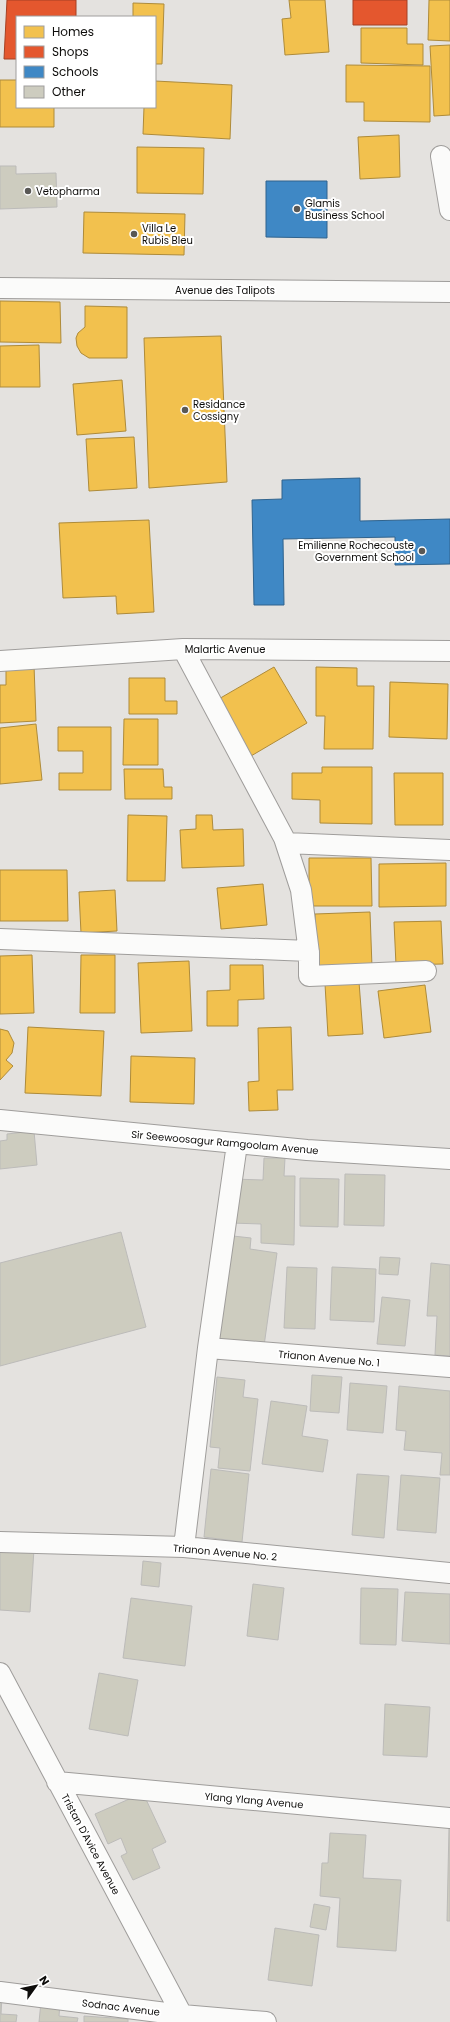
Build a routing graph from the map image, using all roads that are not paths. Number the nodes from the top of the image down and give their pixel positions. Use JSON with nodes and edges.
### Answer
{"nodes":[{"id":1,"x":441,"y":156,"type":"dead end"},
{"id":2,"x":450,"y":210,"type":"edge"},
{"id":3,"x":0,"y":288,"type":"edge"},
{"id":4,"x":450,"y":292,"type":"edge"},
{"id":5,"x":183,"y":649,"type":"junction"},
{"id":6,"x":450,"y":651,"type":"edge"},
{"id":7,"x":0,"y":661,"type":"edge"},
{"id":8,"x":286,"y":843,"type":"junction"},
{"id":9,"x":450,"y":850,"type":"edge"},
{"id":10,"x":0,"y":939,"type":"edge"},
{"id":11,"x":309,"y":951,"type":"junction"},
{"id":12,"x":426,"y":971,"type":"dead end"},
{"id":13,"x":0,"y":1120,"type":"edge"},
{"id":14,"x":237,"y":1144,"type":"junction"},
{"id":15,"x":450,"y":1159,"type":"edge"},
{"id":16,"x":208,"y":1348,"type":"junction"},
{"id":17,"x":450,"y":1367,"type":"edge"},
{"id":18,"x":0,"y":1542,"type":"edge"},
{"id":19,"x":184,"y":1547,"type":"junction"},
{"id":20,"x":450,"y":1573,"type":"edge"},
{"id":21,"x":0,"y":1673,"type":"edge"},
{"id":22,"x":58,"y":1782,"type":"junction"},
{"id":23,"x":450,"y":1818,"type":"edge"},
{"id":24,"x":0,"y":1992,"type":"edge"},
{"id":25,"x":182,"y":2015,"type":"junction"},
{"id":26,"x":266,"y":2022,"type":"edge"}],
"edges":[{"from":1,"to":2,"type":"street"},
{"from":3,"to":4,"type":"street","name":"Avenue des Talipots"},
{"from":5,"to":6,"type":"street","name":"Malartic Avenue"},
{"from":5,"to":7,"type":"street","name":"Malartic Avenue"},
{"from":5,"to":8,"type":"street"},
{"from":8,"to":9,"type":"street"},
{"from":8,"to":11,"type":"street"},
{"from":10,"to":11,"type":"street"},
{"from":11,"to":12,"type":"street"},
{"from":13,"to":14,"type":"street","name":"Sir Seewoosagur Ramgoolam Avenue"},
{"from":14,"to":15,"type":"street","name":"Sir Seewoosagur Ramgoolam Avenue"},
{"from":14,"to":16,"type":"street"},
{"from":16,"to":17,"type":"street","name":"Trianon Avenue No. 1"},
{"from":16,"to":19,"type":"street"},
{"from":18,"to":19,"type":"street","name":"Trianon Avenue No. 2"},
{"from":19,"to":20,"type":"street","name":"Trianon Avenue No. 2"},
{"from":21,"to":22,"type":"street","name":"Tristan D'Avice Avenue"},
{"from":22,"to":23,"type":"street","name":"Ylang Ylang Avenue"},
{"from":22,"to":25,"type":"street","name":"Tristan D'Avice Avenue"},
{"from":24,"to":25,"type":"street","name":"Sodnac Avenue"},
{"from":25,"to":26,"type":"street","name":"Sodnac Avenue"}]}
